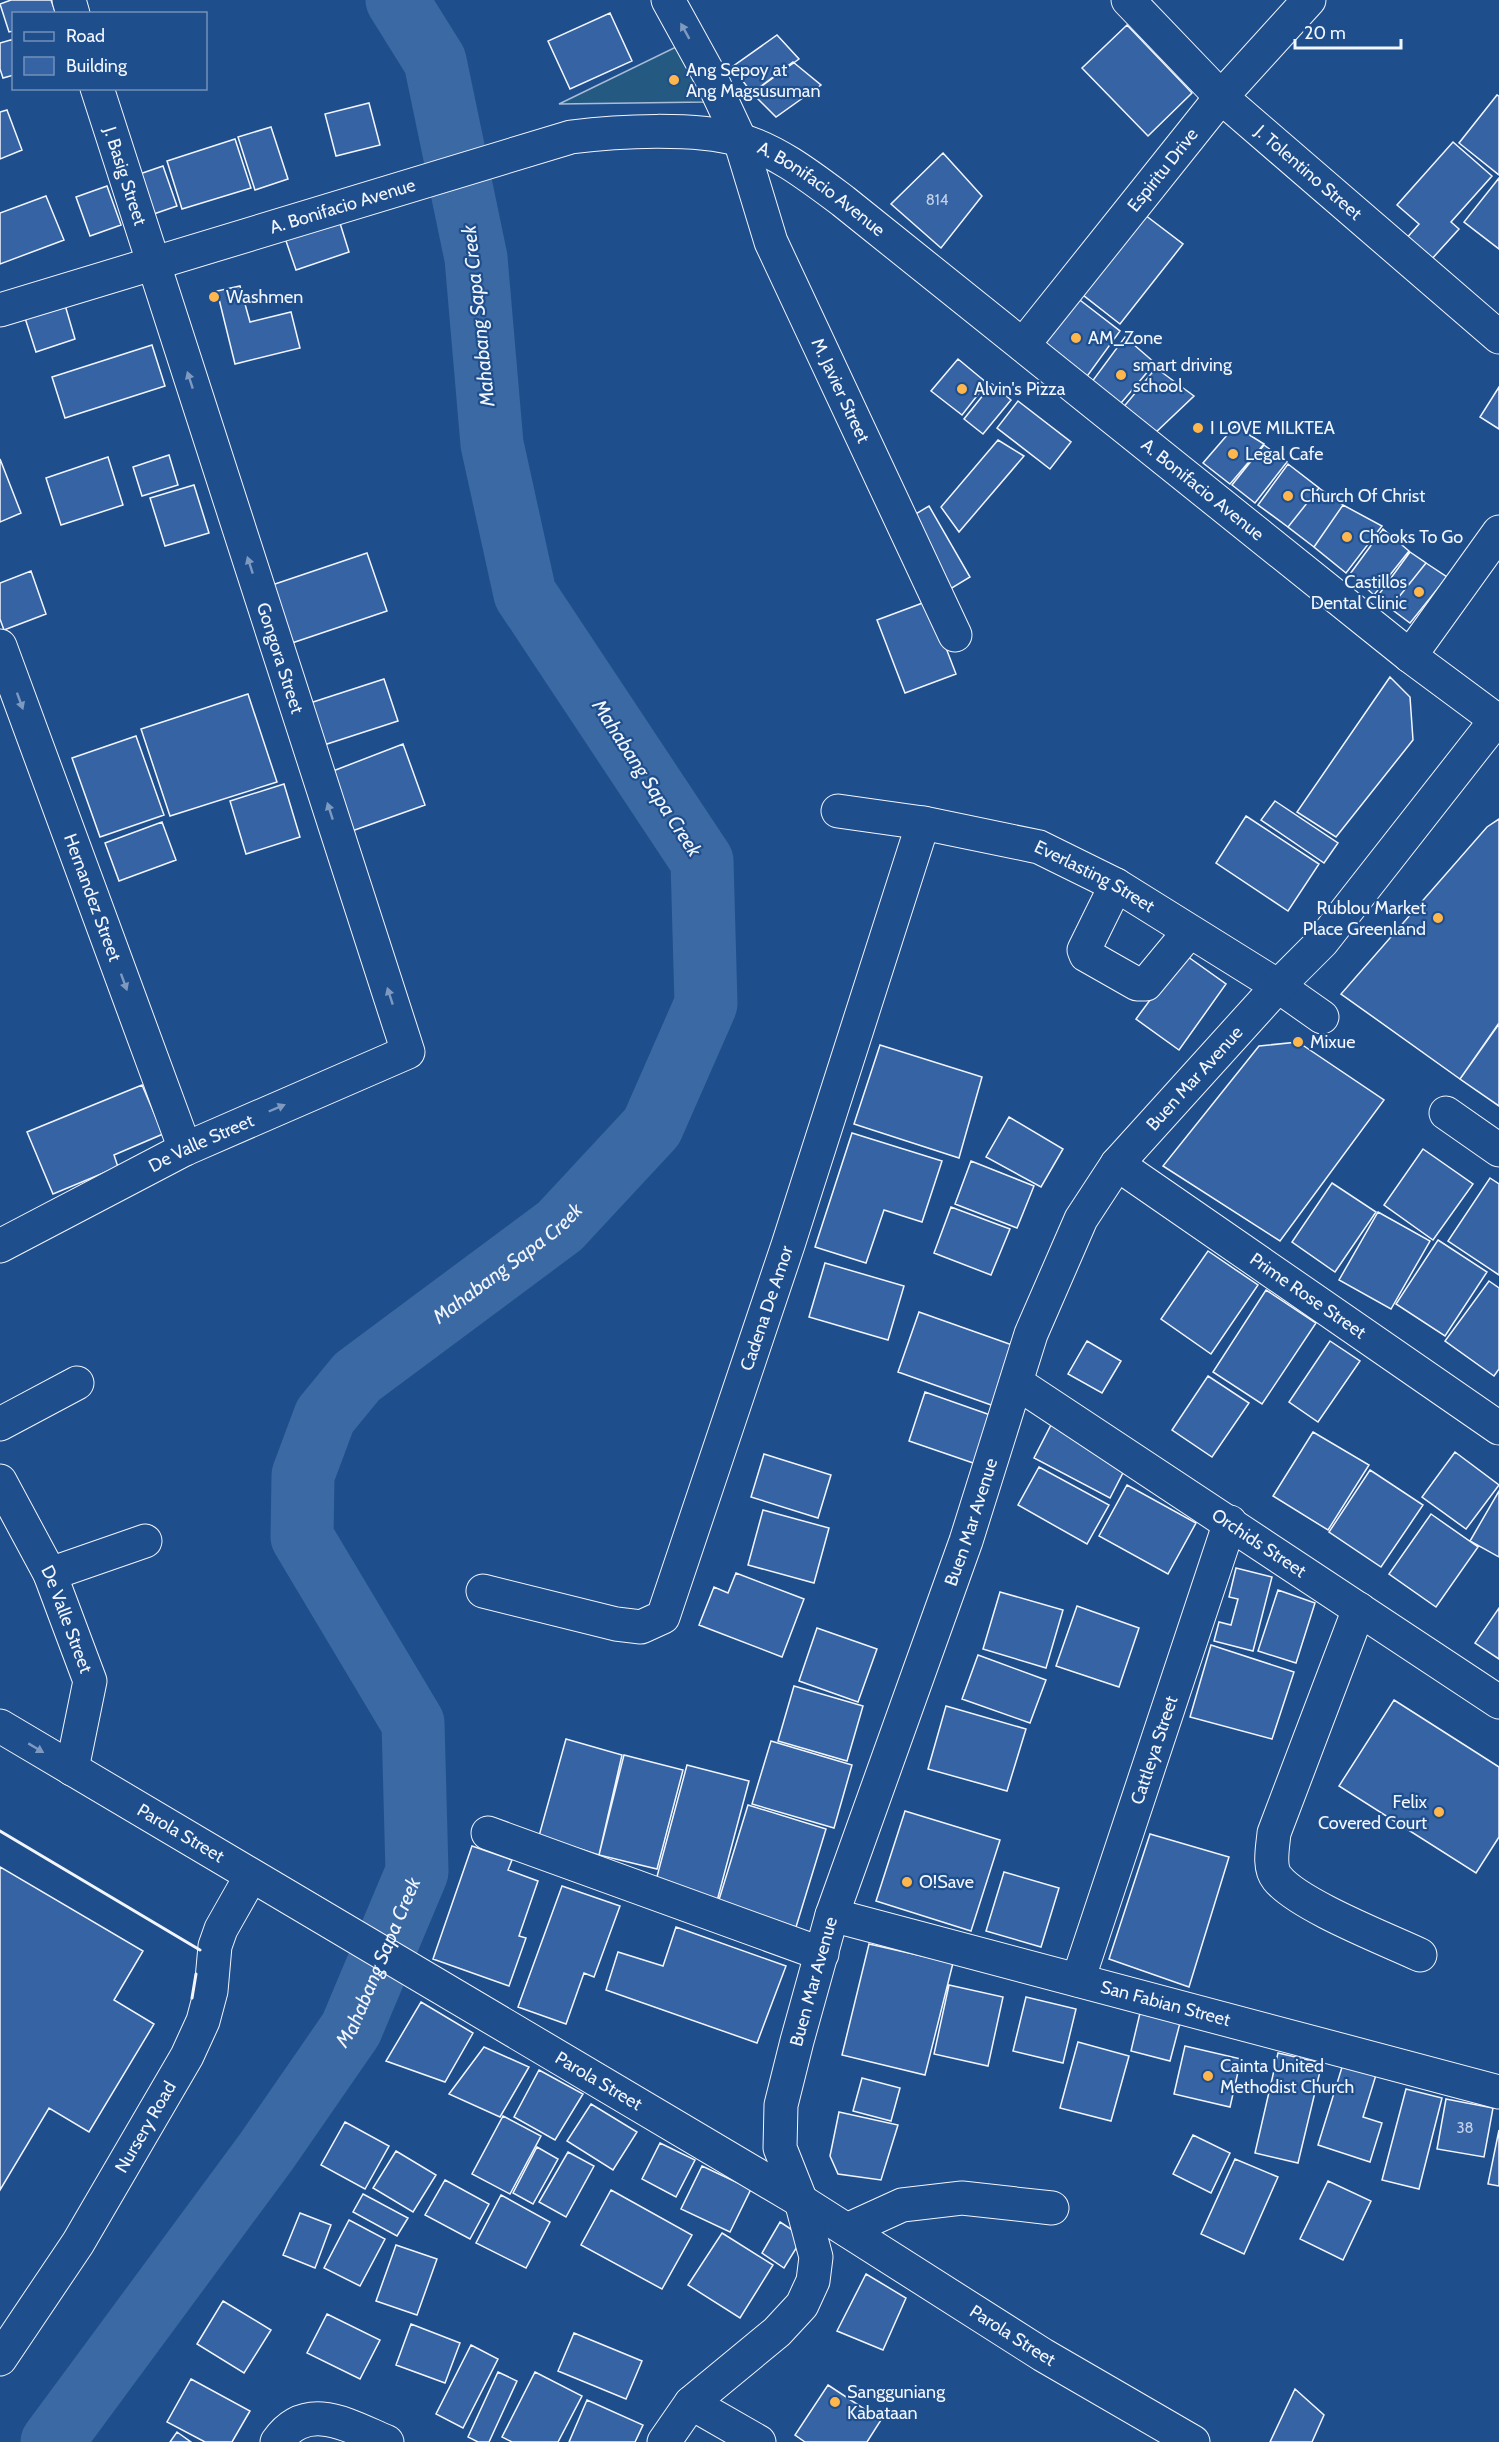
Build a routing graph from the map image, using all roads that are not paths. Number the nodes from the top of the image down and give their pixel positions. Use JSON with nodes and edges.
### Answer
{"nodes":[{"id":1,"x":668,"y":0,"type":"edge"},
{"id":2,"x":1128,"y":0,"type":"edge"},
{"id":3,"x":1309,"y":0,"type":"edge"},
{"id":4,"x":98,"y":90,"type":"edge"},
{"id":5,"x":1221,"y":97,"type":"junction"},
{"id":6,"x":740,"y":140,"type":"junction"},
{"id":7,"x":153,"y":263,"type":"junction"},
{"id":8,"x":0,"y":310,"type":"edge"},
{"id":9,"x":1499,"y":337,"type":"edge"},
{"id":10,"x":1023,"y":345,"type":"junction"},
{"id":11,"x":1499,"y":532,"type":"edge"},
{"id":12,"x":955,"y":635,"type":"dead end"},
{"id":13,"x":0,"y":646,"type":"edge"},
{"id":14,"x":1410,"y":656,"type":"junction"},
{"id":15,"x":1497,"y":721,"type":"edge"},
{"id":16,"x":838,"y":811,"type":"dead end"},
{"id":17,"x":923,"y":823,"type":"junction"},
{"id":18,"x":1116,"y":885,"type":"junction"},
{"id":19,"x":1189,"y":932,"type":"junction"},
{"id":20,"x":1278,"y":986,"type":"junction"},
{"id":21,"x":1322,"y":1017,"type":"dead end"},
{"id":22,"x":408,"y":1052,"type":"joint"},
{"id":23,"x":1446,"y":1113,"type":"dead end"},
{"id":24,"x":185,"y":1149,"type":"junction"},
{"id":25,"x":1499,"y":1150,"type":"edge"},
{"id":26,"x":1118,"y":1164,"type":"junction"},
{"id":27,"x":0,"y":1246,"type":"edge"},
{"id":28,"x":77,"y":1383,"type":"dead end"},
{"id":29,"x":1017,"y":1383,"type":"junction"},
{"id":30,"x":0,"y":1424,"type":"edge"},
{"id":31,"x":1499,"y":1428,"type":"edge"},
{"id":32,"x":0,"y":1481,"type":"edge"},
{"id":33,"x":1230,"y":1522,"type":"junction"},
{"id":34,"x":145,"y":1541,"type":"dead end"},
{"id":35,"x":50,"y":1574,"type":"junction"},
{"id":36,"x":483,"y":1592,"type":"dead end"},
{"id":37,"x":1359,"y":1609,"type":"junction"},
{"id":38,"x":1499,"y":1702,"type":"edge"},
{"id":39,"x":0,"y":1726,"type":"edge"},
{"id":40,"x":72,"y":1769,"type":"junction"},
{"id":41,"x":488,"y":1833,"type":"dead end"},
{"id":42,"x":251,"y":1876,"type":"junction"},
{"id":43,"x":832,"y":1915,"type":"junction"},
{"id":44,"x":822,"y":1954,"type":"junction"},
{"id":45,"x":1420,"y":1955,"type":"dead end"},
{"id":46,"x":1078,"y":1980,"type":"junction"},
{"id":47,"x":1499,"y":2092,"type":"edge"},
{"id":48,"x":801,"y":2201,"type":"junction"},
{"id":49,"x":1052,"y":2208,"type":"dead end"},
{"id":50,"x":847,"y":2230,"type":"junction"},
{"id":51,"x":0,"y":2359,"type":"edge"},
{"id":52,"x":691,"y":2403,"type":"junction"},
{"id":53,"x":276,"y":2442,"type":"edge"},
{"id":54,"x":387,"y":2442,"type":"edge"},
{"id":55,"x":664,"y":2442,"type":"edge"},
{"id":56,"x":684,"y":2442,"type":"edge"},
{"id":57,"x":759,"y":2442,"type":"edge"},
{"id":58,"x":1193,"y":2442,"type":"edge"}],
"edges":[{"from":6,"to":1,"type":"street","name":"M. Javier Street","one_way":true},
{"from":2,"to":5,"type":"street","name":"J. Tolentino Street"},
{"from":3,"to":5,"type":"street","name":"Espiritu Drive"},
{"from":4,"to":7,"type":"street","name":"J. Basig Street"},
{"from":5,"to":9,"type":"street","name":"J. Tolentino Street"},
{"from":5,"to":10,"type":"street","name":"Espiritu Drive"},
{"from":6,"to":7,"type":"street","name":"A. Bonifacio Avenue"},
{"from":6,"to":10,"type":"street","name":"A. Bonifacio Avenue"},
{"from":6,"to":12,"type":"street","name":"M. Javier Street"},
{"from":7,"to":8,"type":"street","name":"A. Bonifacio Avenue"},
{"from":22,"to":7,"type":"street","name":"Gongora Street","one_way":true},
{"from":10,"to":14,"type":"street","name":"A. Bonifacio Avenue"},
{"from":11,"to":14,"type":"street"},
{"from":13,"to":24,"type":"street","name":"Hernandez Street","one_way":true},
{"from":14,"to":15,"type":"street","name":"A. Bonifacio Avenue"},
{"from":15,"to":20,"type":"street","name":"Buen Mar Avenue"},
{"from":16,"to":17,"type":"street","name":"Everlasting Street"},
{"from":17,"to":18,"type":"street","name":"Everlasting Street"},
{"from":17,"to":36,"type":"street","name":"Cadena De Amor"},
{"from":18,"to":19,"type":"street","name":"Everlasting Street"},
{"from":18,"to":19,"type":"street"},
{"from":19,"to":20,"type":"street","name":"Everlasting Street"},
{"from":20,"to":21,"type":"street","name":"Everlasting Street"},
{"from":20,"to":26,"type":"street","name":"Buen Mar Avenue"},
{"from":24,"to":22,"type":"street","name":"De Valle Street","one_way":true},
{"from":23,"to":25,"type":"street"},
{"from":24,"to":27,"type":"street","name":"De Valle Street"},
{"from":26,"to":29,"type":"street","name":"Buen Mar Avenue"},
{"from":26,"to":31,"type":"street","name":"Prime Rose Street"},
{"from":28,"to":30,"type":"street"},
{"from":29,"to":33,"type":"street","name":"Orchids Street"},
{"from":29,"to":43,"type":"street","name":"Buen Mar Avenue"},
{"from":32,"to":35,"type":"street","name":"De Valle Street"},
{"from":33,"to":37,"type":"street","name":"Orchids Street"},
{"from":33,"to":46,"type":"street","name":"Cattleya Street"},
{"from":34,"to":35,"type":"street"},
{"from":35,"to":40,"type":"street","name":"De Valle Street"},
{"from":37,"to":38,"type":"street","name":"Orchids Street"},
{"from":37,"to":45,"type":"street"},
{"from":39,"to":40,"type":"street","name":"Parola Street","one_way":true},
{"from":40,"to":42,"type":"street","name":"Parola Street"},
{"from":41,"to":44,"type":"street"},
{"from":42,"to":48,"type":"street","name":"Parola Street"},
{"from":42,"to":51,"type":"street","name":"Nursery Road"},
{"from":43,"to":44,"type":"street","name":"Buen Mar Avenue"},
{"from":43,"to":46,"type":"street","name":"San Fabian Street"},
{"from":44,"to":48,"type":"street","name":"Buen Mar Avenue"},
{"from":46,"to":47,"type":"street","name":"San Fabian Street"},
{"from":48,"to":50,"type":"street","name":"Parola Street"},
{"from":48,"to":52,"type":"street","name":"Buen Mar Avenue"},
{"from":49,"to":50,"type":"street"},
{"from":50,"to":58,"type":"street","name":"Parola Street"},
{"from":52,"to":55,"type":"street","name":"Buen Mar Avenue"},
{"from":52,"to":56,"type":"street"},
{"from":52,"to":57,"type":"street"},
{"from":53,"to":54,"type":"street"}]}
